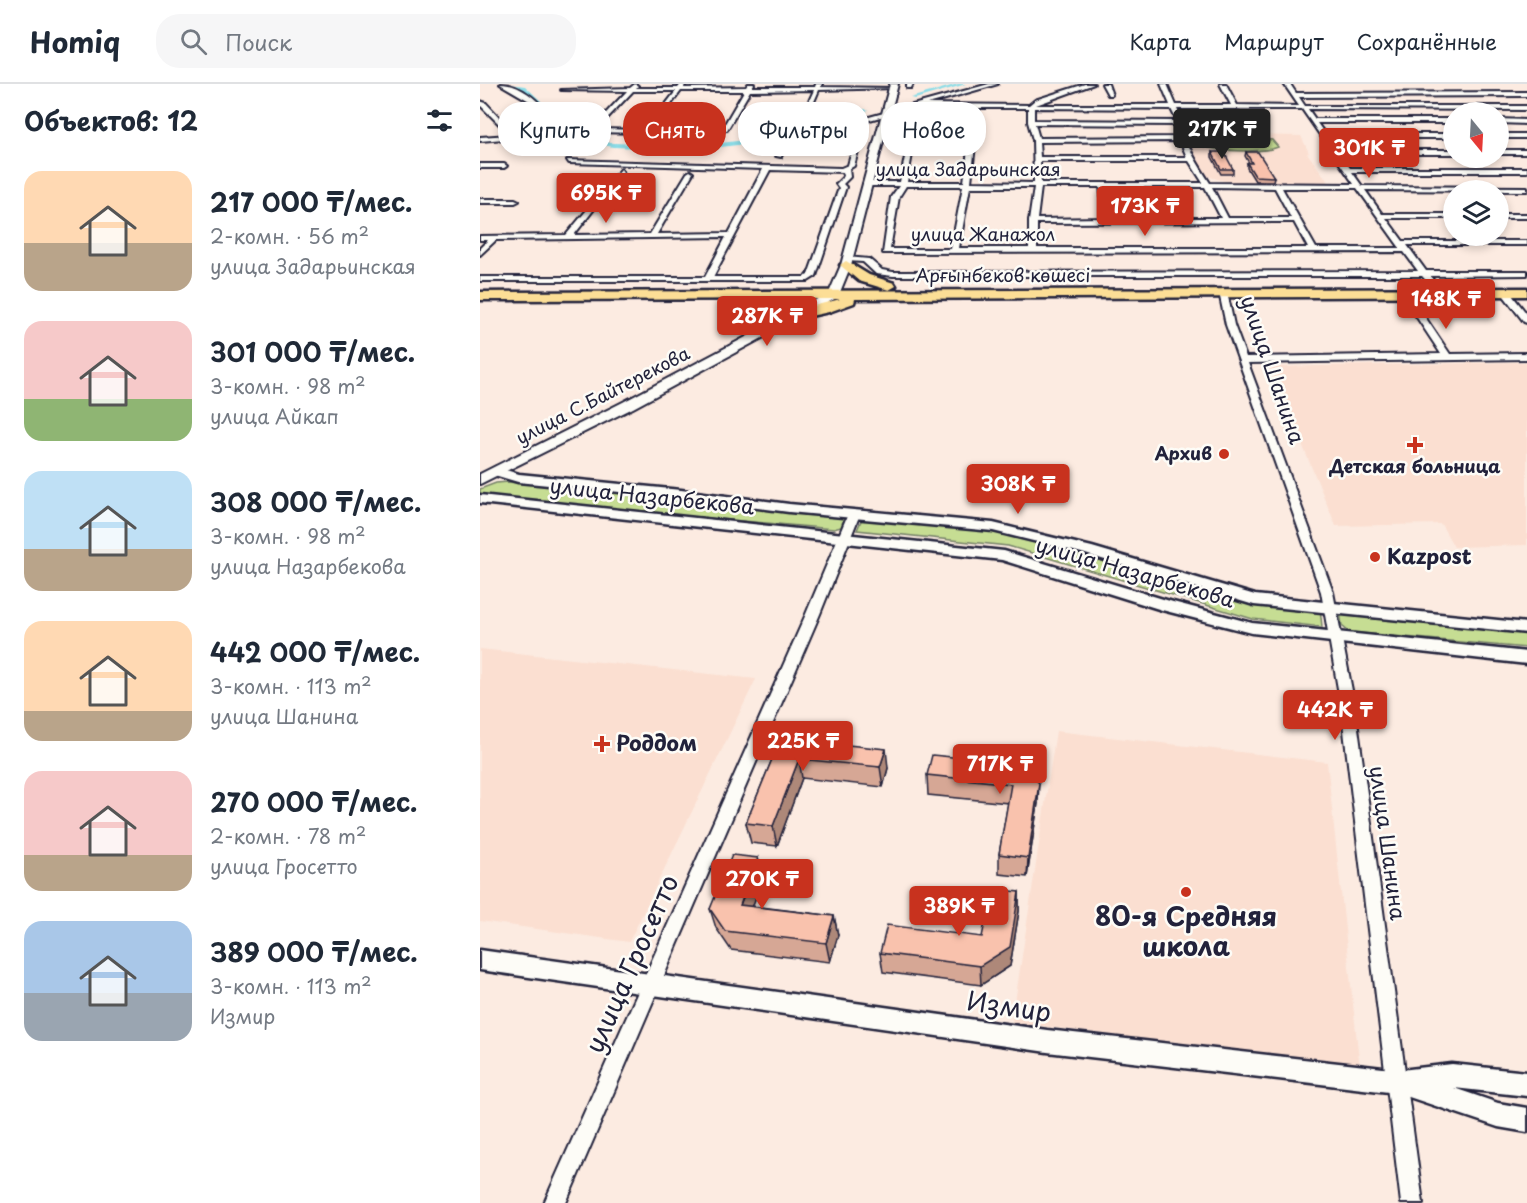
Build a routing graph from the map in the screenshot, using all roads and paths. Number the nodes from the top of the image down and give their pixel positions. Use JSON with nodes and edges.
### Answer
{"nodes":[{"id":1,"x":503,"y":84,"type":"edge"},
{"id":2,"x":570,"y":84,"type":"edge"},
{"id":3,"x":995,"y":84,"type":"edge"},
{"id":4,"x":1090,"y":84,"type":"edge"},
{"id":5,"x":1105,"y":84,"type":"edge"},
{"id":6,"x":1164,"y":84,"type":"edge"},
{"id":7,"x":1223,"y":84,"type":"edge"},
{"id":8,"x":1287,"y":84,"type":"edge"},
{"id":9,"x":875,"y":86,"type":"edge"},
{"id":10,"x":893,"y":86,"type":"edge"},
{"id":11,"x":634,"y":87,"type":"edge"},
{"id":12,"x":682,"y":87,"type":"edge"},
{"id":13,"x":750,"y":87,"type":"edge"},
{"id":14,"x":818,"y":87,"type":"edge"},
{"id":15,"x":1110,"y":93,"type":"dead end"},
{"id":16,"x":1294,"y":94,"type":"junction"},
{"id":17,"x":1527,"y":94,"type":"edge"},
{"id":18,"x":535,"y":102,"type":"edge"},
{"id":19,"x":670,"y":102,"type":"edge"},
{"id":20,"x":811,"y":102,"type":"edge"},
{"id":21,"x":889,"y":102,"type":"edge"},
{"id":22,"x":932,"y":102,"type":"edge"},
{"id":23,"x":480,"y":103,"type":"edge"},
{"id":24,"x":986,"y":106,"type":"edge"},
{"id":25,"x":1031,"y":106,"type":"junction"},
{"id":26,"x":1172,"y":106,"type":"junction"},
{"id":27,"x":1235,"y":107,"type":"junction"},
{"id":28,"x":1302,"y":107,"type":"junction"},
{"id":29,"x":1527,"y":108,"type":"edge"},
{"id":30,"x":1313,"y":121,"type":"junction"},
{"id":31,"x":1443,"y":121,"type":"edge"},
{"id":32,"x":1030,"y":122,"type":"junction"},
{"id":33,"x":1180,"y":122,"type":"junction"},
{"id":34,"x":1509,"y":122,"type":"edge"},
{"id":35,"x":1527,"y":122,"type":"edge"},
{"id":36,"x":1232,"y":123,"type":"dead end"},
{"id":37,"x":726,"y":127,"type":"edge"},
{"id":38,"x":623,"y":131,"type":"edge"},
{"id":39,"x":881,"y":131,"type":"edge"},
{"id":40,"x":1323,"y":136,"type":"junction"},
{"id":41,"x":1443,"y":136,"type":"edge"},
{"id":42,"x":1509,"y":136,"type":"edge"},
{"id":43,"x":1527,"y":136,"type":"edge"},
{"id":44,"x":1182,"y":139,"type":"junction"},
{"id":45,"x":1036,"y":140,"type":"junction"},
{"id":46,"x":480,"y":141,"type":"edge"},
{"id":47,"x":498,"y":143,"type":"edge"},
{"id":48,"x":1334,"y":152,"type":"junction"},
{"id":49,"x":1443,"y":152,"type":"edge"},
{"id":50,"x":1509,"y":152,"type":"edge"},
{"id":51,"x":1527,"y":152,"type":"edge"},
{"id":52,"x":854,"y":156,"type":"edge"},
{"id":53,"x":909,"y":156,"type":"edge"},
{"id":54,"x":970,"y":156,"type":"edge"},
{"id":55,"x":1036,"y":159,"type":"junction"},
{"id":56,"x":1191,"y":159,"type":"junction"},
{"id":57,"x":569,"y":161,"type":"dead end"},
{"id":58,"x":480,"y":166,"type":"edge"},
{"id":59,"x":504,"y":166,"type":"dead end"},
{"id":60,"x":846,"y":169,"type":"junction"},
{"id":61,"x":590,"y":170,"type":"dead end"},
{"id":62,"x":1347,"y":170,"type":"junction"},
{"id":63,"x":1527,"y":170,"type":"edge"},
{"id":64,"x":621,"y":171,"type":"junction"},
{"id":65,"x":766,"y":171,"type":"junction"},
{"id":66,"x":690,"y":173,"type":"junction"},
{"id":67,"x":866,"y":184,"type":"junction"},
{"id":68,"x":967,"y":184,"type":"junction"},
{"id":69,"x":1038,"y":184,"type":"junction"},
{"id":70,"x":903,"y":185,"type":"junction"},
{"id":71,"x":1277,"y":185,"type":"junction"},
{"id":72,"x":1103,"y":186,"type":"junction"},
{"id":73,"x":1208,"y":186,"type":"junction"},
{"id":74,"x":1359,"y":187,"type":"junction"},
{"id":75,"x":1527,"y":189,"type":"edge"},
{"id":76,"x":480,"y":201,"type":"edge"},
{"id":77,"x":515,"y":201,"type":"dead end"},
{"id":78,"x":1380,"y":216,"type":"junction"},
{"id":79,"x":1443,"y":216,"type":"edge"},
{"id":80,"x":1509,"y":216,"type":"edge"},
{"id":81,"x":1527,"y":216,"type":"edge"},
{"id":82,"x":1225,"y":219,"type":"junction"},
{"id":83,"x":1295,"y":220,"type":"junction"},
{"id":84,"x":1033,"y":221,"type":"junction"},
{"id":85,"x":1108,"y":222,"type":"junction"},
{"id":86,"x":732,"y":235,"type":"junction"},
{"id":87,"x":652,"y":236,"type":"junction"},
{"id":88,"x":568,"y":237,"type":"junction"},
{"id":89,"x":480,"y":238,"type":"edge"},
{"id":90,"x":494,"y":238,"type":"junction"},
{"id":91,"x":1527,"y":243,"type":"edge"},
{"id":92,"x":1403,"y":246,"type":"junction"},
{"id":93,"x":955,"y":250,"type":"junction"},
{"id":94,"x":1033,"y":250,"type":"junction"},
{"id":95,"x":1313,"y":250,"type":"junction"},
{"id":96,"x":480,"y":253,"type":"edge"},
{"id":97,"x":847,"y":262,"type":"junction"},
{"id":98,"x":1527,"y":273,"type":"edge"},
{"id":99,"x":480,"y":279,"type":"edge"},
{"id":100,"x":708,"y":279,"type":"junction"},
{"id":101,"x":1429,"y":279,"type":"junction"},
{"id":102,"x":1007,"y":280,"type":"junction"},
{"id":103,"x":480,"y":287,"type":"edge"},
{"id":104,"x":1525,"y":289,"type":"edge"},
{"id":105,"x":835,"y":290,"type":"junction"},
{"id":106,"x":888,"y":290,"type":"junction"},
{"id":107,"x":1223,"y":292,"type":"junction"},
{"id":108,"x":1404,"y":292,"type":"junction"},
{"id":109,"x":1504,"y":292,"type":"junction"},
{"id":110,"x":778,"y":295,"type":"junction"},
{"id":111,"x":480,"y":296,"type":"edge"},
{"id":112,"x":804,"y":309,"type":"junction"},
{"id":113,"x":792,"y":316,"type":"junction"},
{"id":114,"x":1527,"y":320,"type":"edge"},
{"id":115,"x":1527,"y":356,"type":"edge"},
{"id":116,"x":1448,"y":358,"type":"junction"},
{"id":117,"x":1244,"y":360,"type":"junction"},
{"id":118,"x":496,"y":471,"type":"junction"},
{"id":119,"x":480,"y":480,"type":"edge"},
{"id":120,"x":480,"y":500,"type":"edge"},
{"id":121,"x":854,"y":514,"type":"junction"},
{"id":122,"x":842,"y":539,"type":"junction"},
{"id":123,"x":1329,"y":608,"type":"junction"},
{"id":124,"x":1527,"y":628,"type":"edge"},
{"id":125,"x":1337,"y":639,"type":"junction"},
{"id":126,"x":1527,"y":658,"type":"edge"},
{"id":127,"x":480,"y":960,"type":"edge"},
{"id":128,"x":652,"y":984,"type":"junction"},
{"id":129,"x":1397,"y":1082,"type":"junction"},
{"id":130,"x":1527,"y":1084,"type":"edge"},
{"id":131,"x":1527,"y":1120,"type":"edge"},
{"id":132,"x":555,"y":1203,"type":"edge"},
{"id":133,"x":1412,"y":1203,"type":"edge"}],
"edges":[{"from":1,"to":18,"type":"street"},
{"from":2,"to":11,"type":"street"},
{"from":3,"to":22,"type":"street"},
{"from":4,"to":25,"type":"street"},
{"from":5,"to":15,"type":"street"},
{"from":6,"to":26,"type":"street"},
{"from":7,"to":27,"type":"street"},
{"from":8,"to":16,"type":"street"},
{"from":9,"to":10,"type":"street"},
{"from":9,"to":14,"type":"street"},
{"from":10,"to":21,"type":"main road"},
{"from":11,"to":12,"type":"street"},
{"from":11,"to":38,"type":"street"},
{"from":12,"to":13,"type":"street"},
{"from":12,"to":19,"type":"street"},
{"from":13,"to":14,"type":"street"},
{"from":13,"to":37,"type":"street"},
{"from":14,"to":20,"type":"street"},
{"from":16,"to":17,"type":"street"},
{"from":16,"to":28,"type":"street"},
{"from":23,"to":46,"type":"street"},
{"from":24,"to":25,"type":"street"},
{"from":25,"to":26,"type":"street"},
{"from":25,"to":32,"type":"street"},
{"from":26,"to":27,"type":"street"},
{"from":26,"to":33,"type":"street"},
{"from":27,"to":28,"type":"street"},
{"from":28,"to":29,"type":"street"},
{"from":28,"to":30,"type":"street"},
{"from":30,"to":31,"type":"street"},
{"from":30,"to":40,"type":"street"},
{"from":32,"to":33,"type":"street"},
{"from":32,"to":45,"type":"street"},
{"from":33,"to":36,"type":"street"},
{"from":33,"to":44,"type":"street"},
{"from":34,"to":35,"type":"street"},
{"from":39,"to":67,"type":"main road"},
{"from":40,"to":41,"type":"street"},
{"from":40,"to":48,"type":"street"},
{"from":42,"to":43,"type":"street"},
{"from":44,"to":45,"type":"street"},
{"from":44,"to":56,"type":"street"},
{"from":45,"to":55,"type":"street"},
{"from":46,"to":47,"type":"street"},
{"from":48,"to":49,"type":"street"},
{"from":48,"to":62,"type":"street"},
{"from":50,"to":51,"type":"street"},
{"from":52,"to":60,"type":"street"},
{"from":53,"to":70,"type":"street"},
{"from":54,"to":68,"type":"street"},
{"from":55,"to":56,"type":"street"},
{"from":55,"to":69,"type":"street"},
{"from":56,"to":73,"type":"street"},
{"from":57,"to":65,"type":"street"},
{"from":58,"to":59,"type":"street"},
{"from":60,"to":65,"type":"street"},
{"from":60,"to":100,"type":"street"},
{"from":61,"to":64,"type":"street"},
{"from":62,"to":63,"type":"street"},
{"from":62,"to":74,"type":"street"},
{"from":64,"to":66,"type":"street"},
{"from":64,"to":88,"type":"street"},
{"from":65,"to":66,"type":"street"},
{"from":65,"to":86,"type":"street"},
{"from":66,"to":87,"type":"street"},
{"from":67,"to":70,"type":"street","name":"улица Задарьинская"},
{"from":67,"to":97,"type":"main road"},
{"from":68,"to":69,"type":"street","name":"улица Задарьинская"},
{"from":68,"to":70,"type":"street","name":"улица Задарьинская"},
{"from":68,"to":93,"type":"street"},
{"from":69,"to":72,"type":"street","name":"улица Задарьинская"},
{"from":69,"to":84,"type":"street"},
{"from":70,"to":93,"type":"street","name":"улица Жанажол"},
{"from":71,"to":73,"type":"street","name":"улица Задарьинская"},
{"from":71,"to":74,"type":"street","name":"улица Задарьинская"},
{"from":71,"to":83,"type":"street"},
{"from":72,"to":73,"type":"street","name":"улица Задарьинская"},
{"from":72,"to":85,"type":"street"},
{"from":73,"to":82,"type":"street"},
{"from":74,"to":75,"type":"street","name":"улица Задарьинская"},
{"from":74,"to":78,"type":"street"},
{"from":76,"to":77,"type":"street"},
{"from":78,"to":79,"type":"street"},
{"from":78,"to":92,"type":"street"},
{"from":80,"to":81,"type":"street"},
{"from":82,"to":83,"type":"street"},
{"from":82,"to":85,"type":"street"},
{"from":83,"to":95,"type":"street"},
{"from":84,"to":85,"type":"street"},
{"from":84,"to":94,"type":"street"},
{"from":86,"to":87,"type":"street"},
{"from":86,"to":100,"type":"street"},
{"from":87,"to":88,"type":"street"},
{"from":88,"to":90,"type":"street"},
{"from":89,"to":90,"type":"street"},
{"from":90,"to":96,"type":"street"},
{"from":91,"to":92,"type":"street","name":"улица Жанажол"},
{"from":92,"to":95,"type":"street","name":"улица Жанажол"},
{"from":92,"to":101,"type":"street"},
{"from":93,"to":94,"type":"street","name":"улица Жанажол"},
{"from":94,"to":95,"type":"street","name":"улица Жанажол"},
{"from":97,"to":102,"type":"street"},
{"from":97,"to":105,"type":"main road"},
{"from":97,"to":106,"type":"main road"},
{"from":98,"to":101,"type":"street"},
{"from":99,"to":100,"type":"street"},
{"from":101,"to":102,"type":"main road","name":"Арғынбеков көшесі"},
{"from":101,"to":104,"type":"main road","name":"Арғынбеков көшесі"},
{"from":102,"to":106,"type":"main road","name":"Арғынбеков көшесі"},
{"from":103,"to":105,"type":"main road","name":"Арғынбеков көшесі"},
{"from":104,"to":109,"type":"main road","name":"Арғынбеков көшесі"},
{"from":105,"to":106,"type":"main road","name":"Арғынбеков көшесі"},
{"from":105,"to":110,"type":"main road","name":"Арғынбеков көшесі"},
{"from":105,"to":112,"type":"main road","name":"улица С.Байтерекова"},
{"from":106,"to":107,"type":"main road","name":"Арғынбеков көшесі"},
{"from":106,"to":113,"type":"main road"},
{"from":107,"to":108,"type":"main road","name":"Арғынбеков көшесі"},
{"from":107,"to":117,"type":"street","name":"улица Шанина"},
{"from":108,"to":109,"type":"main road","name":"Арғынбеков көшесі"},
{"from":108,"to":116,"type":"street"},
{"from":109,"to":114,"type":"street"},
{"from":110,"to":111,"type":"main road","name":"Арғынбеков көшесі"},
{"from":110,"to":112,"type":"main road"},
{"from":112,"to":113,"type":"main road","name":"улица С.Байтерекова"},
{"from":113,"to":118,"type":"main road","name":"улица С.Байтерекова"},
{"from":115,"to":116,"type":"street"},
{"from":116,"to":117,"type":"street"},
{"from":117,"to":123,"type":"street","name":"улица Шанина"},
{"from":118,"to":119,"type":"main road","name":"улица С.Байтерекова"},
{"from":118,"to":121,"type":"street","name":"улица Назарбекова"},
{"from":120,"to":122,"type":"street","name":"улица Назарбекова"},
{"from":121,"to":122,"type":"street","name":"улица Гросетто"},
{"from":121,"to":123,"type":"street","name":"улица Назарбекова"},
{"from":122,"to":125,"type":"street","name":"улица Назарбекова"},
{"from":122,"to":128,"type":"street","name":"улица Гросетто"},
{"from":123,"to":124,"type":"street","name":"улица Назарбекова"},
{"from":123,"to":125,"type":"street","name":"улица Шанина"},
{"from":125,"to":126,"type":"street","name":"улица Назарбекова"},
{"from":125,"to":129,"type":"street","name":"улица Шанина"},
{"from":127,"to":128,"type":"street","name":"Измир"},
{"from":128,"to":129,"type":"street","name":"Измир"},
{"from":128,"to":132,"type":"street","name":"улица Гросетто"},
{"from":129,"to":130,"type":"street"},
{"from":129,"to":131,"type":"street","name":"Измир"},
{"from":129,"to":133,"type":"street","name":"улица Шанина"}]}
